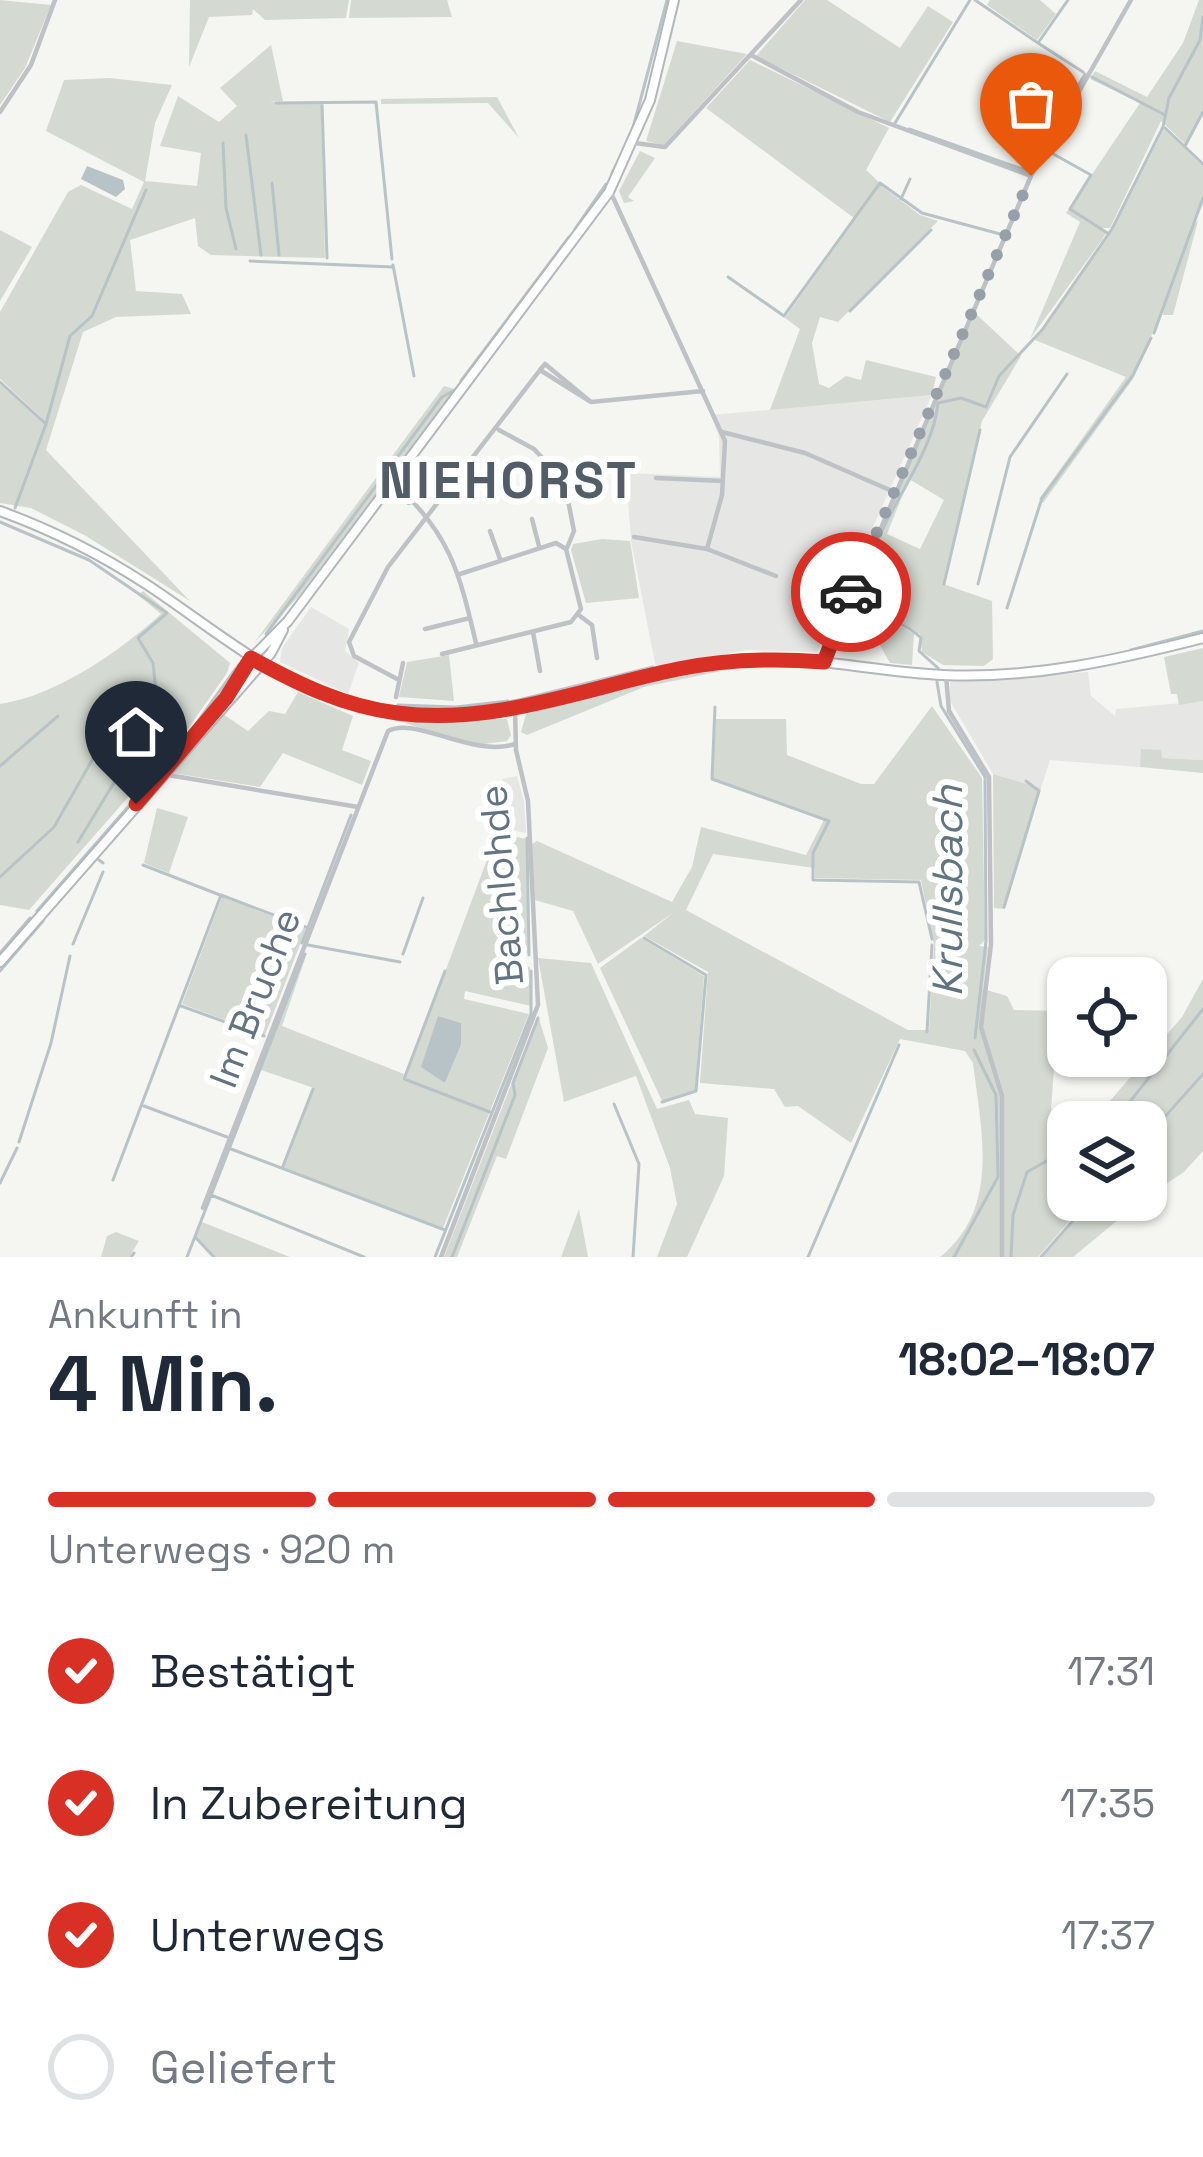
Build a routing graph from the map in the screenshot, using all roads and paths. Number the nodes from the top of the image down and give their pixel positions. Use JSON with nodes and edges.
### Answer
{"nodes":[{"id":1,"x":55,"y":0,"type":"edge"},
{"id":2,"x":674,"y":0,"type":"edge"},
{"id":3,"x":801,"y":0,"type":"edge"},
{"id":4,"x":1131,"y":0,"type":"edge"},
{"id":5,"x":751,"y":55,"type":"junction"},
{"id":6,"x":0,"y":112,"type":"edge"},
{"id":7,"x":635,"y":143,"type":"junction"},
{"id":8,"x":1031,"y":176,"type":"junction"},
{"id":9,"x":609,"y":192,"type":"junction"},
{"id":10,"x":703,"y":391,"type":"junction"},
{"id":11,"x":496,"y":429,"type":"junction"},
{"id":12,"x":722,"y":432,"type":"junction"},
{"id":13,"x":548,"y":464,"type":"dead end"},
{"id":14,"x":656,"y":478,"type":"dead end"},
{"id":15,"x":724,"y":481,"type":"junction"},
{"id":16,"x":391,"y":487,"type":"junction"},
{"id":17,"x":566,"y":490,"type":"dead end"},
{"id":18,"x":893,"y":492,"type":"junction"},
{"id":19,"x":0,"y":512,"type":"edge"},
{"id":20,"x":429,"y":519,"type":"junction"},
{"id":21,"x":532,"y":519,"type":"dead end"},
{"id":22,"x":490,"y":531,"type":"dead end"},
{"id":23,"x":634,"y":537,"type":"dead end"},
{"id":24,"x":539,"y":546,"type":"junction"},
{"id":25,"x":566,"y":549,"type":"junction"},
{"id":26,"x":707,"y":549,"type":"junction"},
{"id":27,"x":500,"y":559,"type":"junction"},
{"id":28,"x":460,"y":574,"type":"junction"},
{"id":29,"x":776,"y":576,"type":"dead end"},
{"id":30,"x":579,"y":615,"type":"junction"},
{"id":31,"x":470,"y":618,"type":"junction"},
{"id":32,"x":288,"y":621,"type":"junction"},
{"id":33,"x":425,"y":628,"type":"dead end"},
{"id":34,"x":533,"y":632,"type":"junction"},
{"id":35,"x":1203,"y":638,"type":"edge"},
{"id":36,"x":476,"y":643,"type":"junction"},
{"id":37,"x":442,"y":654,"type":"dead end"},
{"id":38,"x":251,"y":658,"type":"junction"},
{"id":39,"x":597,"y":658,"type":"dead end"},
{"id":40,"x":824,"y":662,"type":"junction"},
{"id":41,"x":403,"y":663,"type":"dead end"},
{"id":42,"x":261,"y":664,"type":"junction"},
{"id":43,"x":540,"y":671,"type":"dead end"},
{"id":44,"x":946,"y":675,"type":"junction"},
{"id":45,"x":399,"y":680,"type":"junction"},
{"id":46,"x":396,"y":697,"type":"dead end"},
{"id":47,"x":226,"y":698,"type":"junction"},
{"id":48,"x":515,"y":708,"type":"junction"},
{"id":49,"x":515,"y":744,"type":"junction"},
{"id":50,"x":164,"y":772,"type":"junction"},
{"id":51,"x":358,"y":807,"type":"junction"},
{"id":52,"x":0,"y":962,"type":"edge"},
{"id":53,"x":202,"y":1208,"type":"dead end"},
{"id":54,"x":440,"y":1257,"type":"edge"},
{"id":55,"x":1002,"y":1257,"type":"edge"}],
"edges":[{"from":1,"to":6,"type":"street"},
{"from":2,"to":7,"type":"main road"},
{"from":3,"to":5,"type":"street"},
{"from":4,"to":8,"type":"street"},
{"from":5,"to":7,"type":"street"},
{"from":5,"to":8,"type":"street"},
{"from":7,"to":9,"type":"main road"},
{"from":8,"to":18,"type":"street"},
{"from":9,"to":10,"type":"street"},
{"from":9,"to":16,"type":"main road"},
{"from":10,"to":11,"type":"street"},
{"from":10,"to":12,"type":"street"},
{"from":11,"to":13,"type":"street"},
{"from":11,"to":20,"type":"street"},
{"from":12,"to":15,"type":"street"},
{"from":12,"to":18,"type":"street"},
{"from":14,"to":15,"type":"street"},
{"from":15,"to":26,"type":"street"},
{"from":16,"to":20,"type":"street"},
{"from":16,"to":32,"type":"main road"},
{"from":17,"to":25,"type":"street"},
{"from":18,"to":40,"type":"street"},
{"from":19,"to":38,"type":"main road"},
{"from":20,"to":28,"type":"street"},
{"from":20,"to":45,"type":"street"},
{"from":21,"to":24,"type":"street"},
{"from":22,"to":27,"type":"street"},
{"from":23,"to":26,"type":"street"},
{"from":24,"to":25,"type":"street"},
{"from":24,"to":27,"type":"street"},
{"from":25,"to":30,"type":"street"},
{"from":26,"to":29,"type":"street"},
{"from":27,"to":28,"type":"street"},
{"from":28,"to":31,"type":"street"},
{"from":30,"to":34,"type":"street"},
{"from":30,"to":39,"type":"street"},
{"from":31,"to":33,"type":"street"},
{"from":31,"to":36,"type":"street"},
{"from":32,"to":38,"type":"main road"},
{"from":32,"to":42,"type":"main road"},
{"from":34,"to":36,"type":"street"},
{"from":34,"to":43,"type":"street"},
{"from":35,"to":44,"type":"main road"},
{"from":36,"to":37,"type":"street"},
{"from":38,"to":42,"type":"main road"},
{"from":38,"to":47,"type":"main road"},
{"from":40,"to":44,"type":"main road"},
{"from":40,"to":48,"type":"main road"},
{"from":41,"to":45,"type":"street"},
{"from":42,"to":47,"type":"main road"},
{"from":42,"to":48,"type":"main road"},
{"from":44,"to":55,"type":"street"},
{"from":45,"to":46,"type":"street"},
{"from":47,"to":50,"type":"main road"},
{"from":48,"to":49,"type":"street","name":"Bachlohde"},
{"from":49,"to":51,"type":"street","name":"Im Bruche"},
{"from":49,"to":54,"type":"street","name":"Bachlohde"},
{"from":50,"to":51,"type":"street"},
{"from":50,"to":52,"type":"main road"},
{"from":51,"to":53,"type":"street","name":"Im Bruche"}]}
